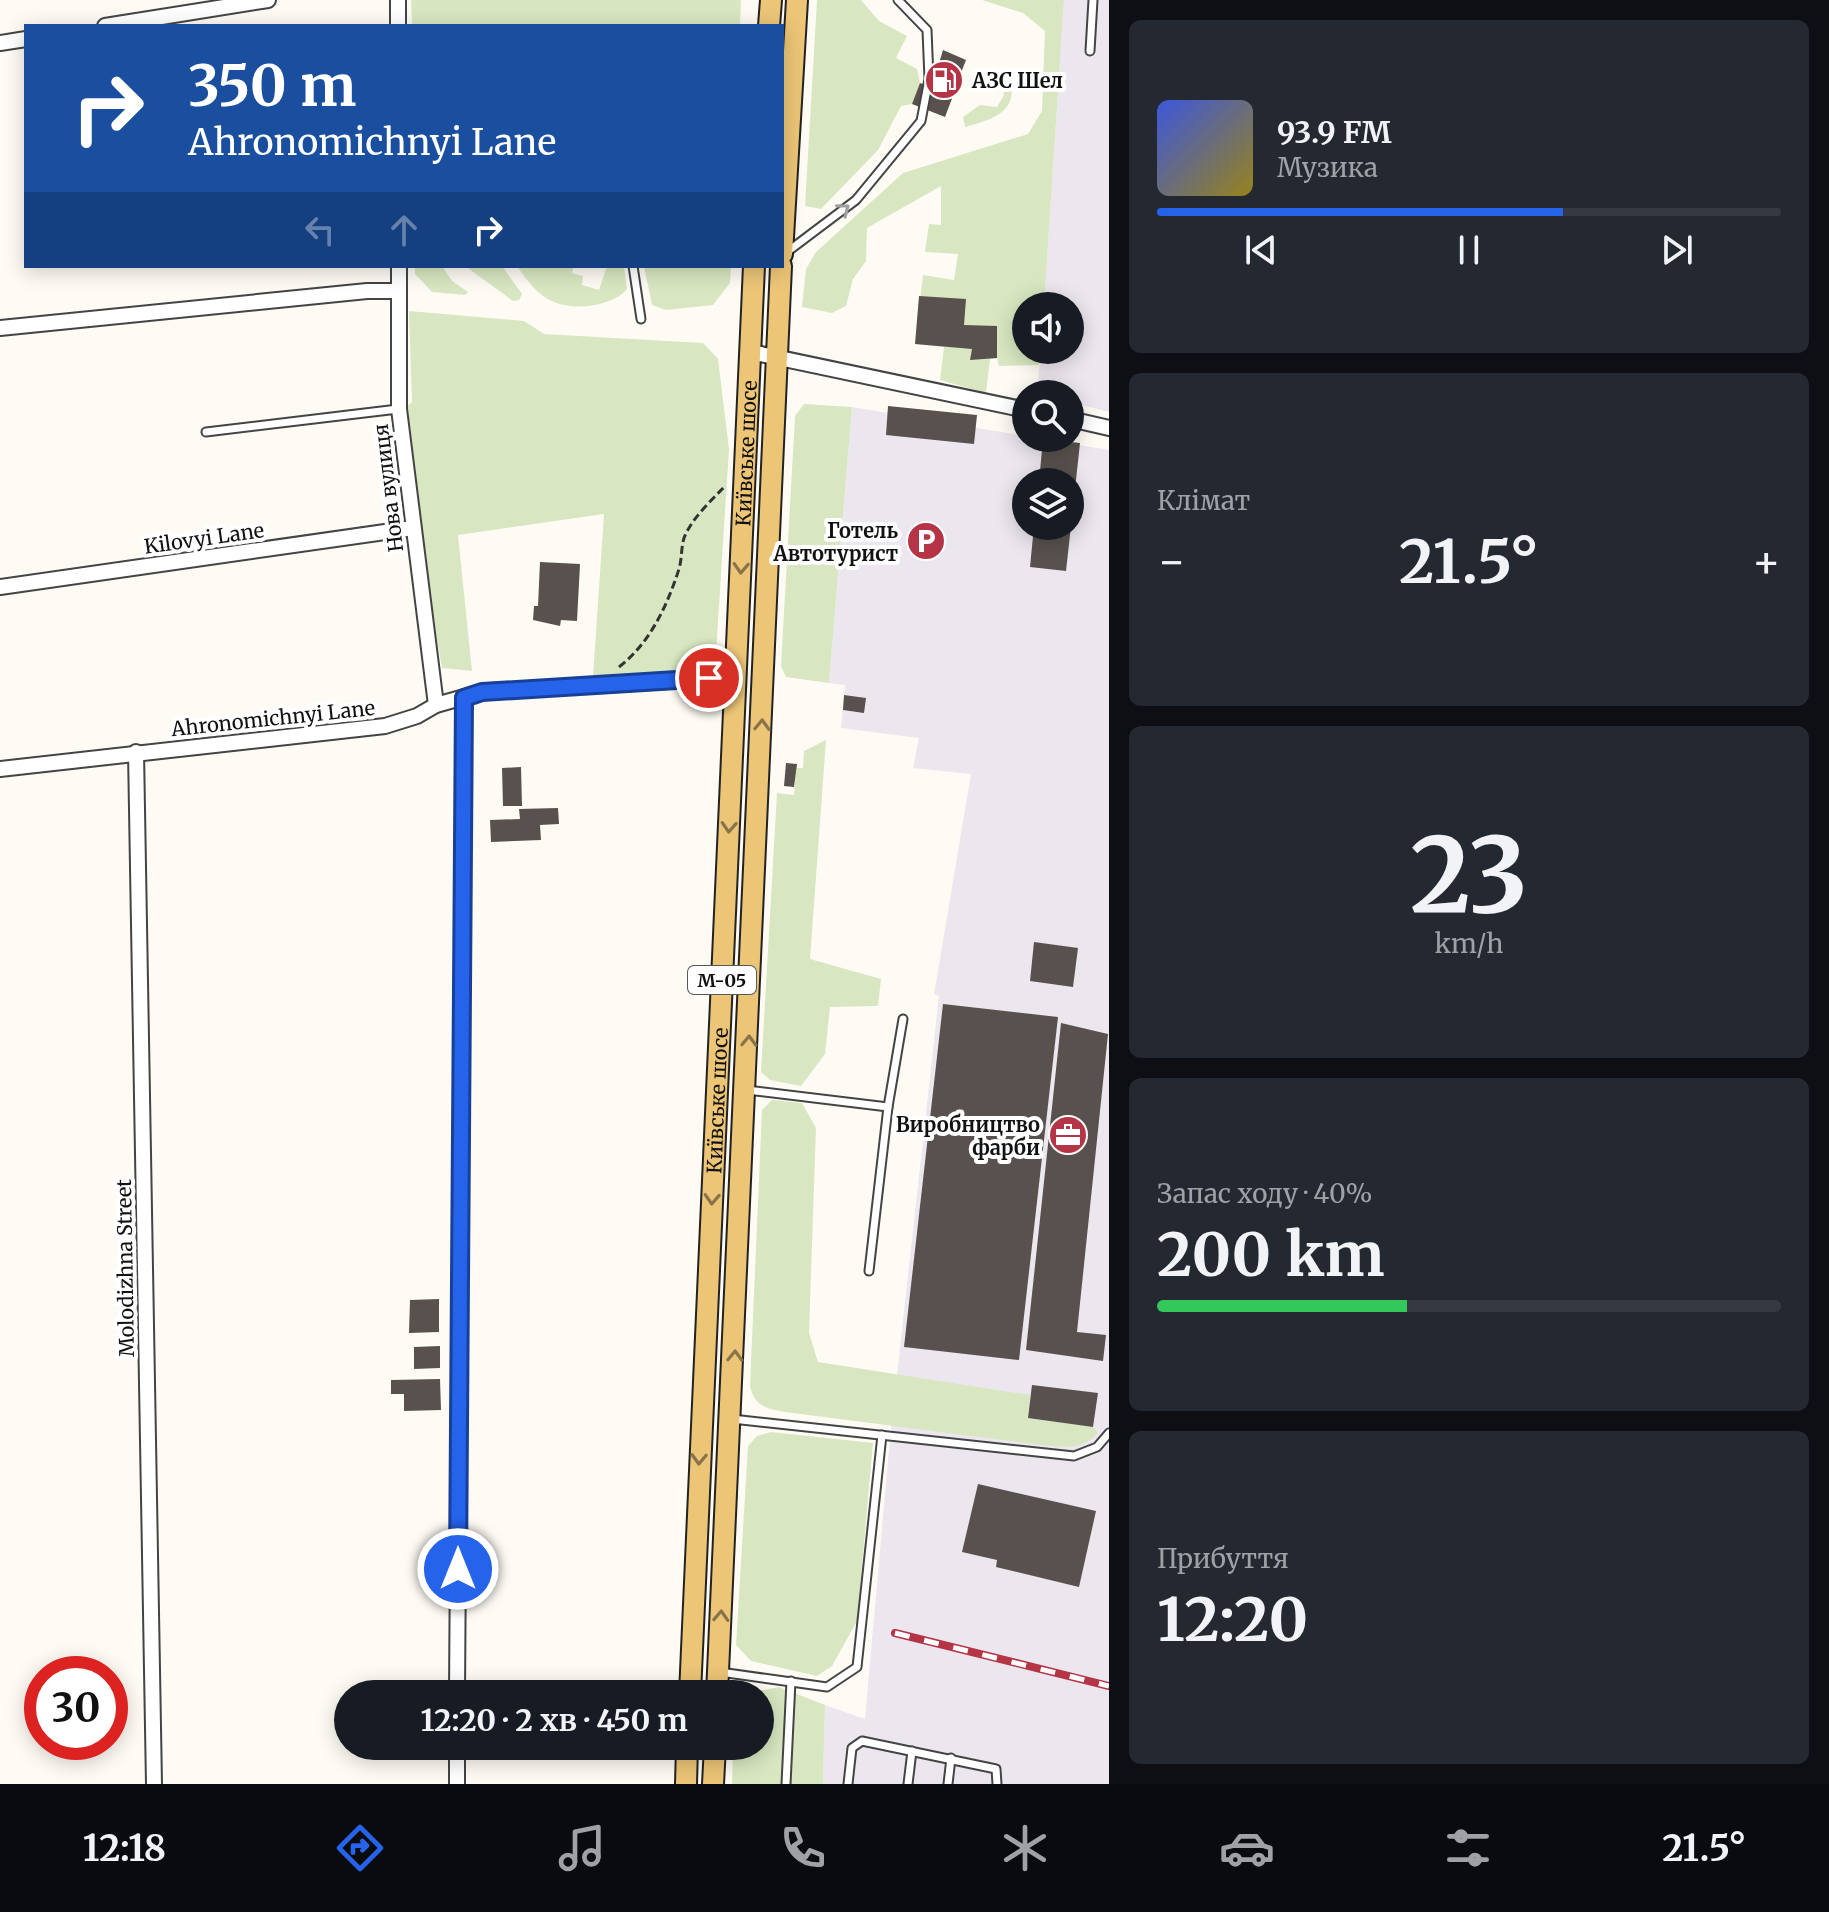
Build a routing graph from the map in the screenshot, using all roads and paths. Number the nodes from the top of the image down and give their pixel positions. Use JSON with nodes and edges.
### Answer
{"nodes":[{"id":1,"x":268,"y":0,"type":"edge"},
{"id":2,"x":398,"y":0,"type":"edge"},
{"id":3,"x":771,"y":0,"type":"edge"},
{"id":4,"x":797,"y":0,"type":"edge"},
{"id":5,"x":898,"y":0,"type":"edge"},
{"id":6,"x":1093,"y":0,"type":"edge"},
{"id":7,"x":118,"y":24,"type":"edge"},
{"id":8,"x":398,"y":24,"type":"edge"},
{"id":9,"x":769,"y":24,"type":"edge"},
{"id":10,"x":24,"y":39,"type":"edge"},
{"id":11,"x":0,"y":43,"type":"edge"},
{"id":12,"x":1090,"y":51,"type":"dead end"},
{"id":13,"x":784,"y":221,"type":"edge"},
{"id":14,"x":784,"y":254,"type":"edge"},
{"id":15,"x":399,"y":268,"type":"edge"},
{"id":16,"x":633,"y":268,"type":"edge"},
{"id":17,"x":754,"y":268,"type":"edge"},
{"id":18,"x":781,"y":268,"type":"edge"},
{"id":19,"x":398,"y":291,"type":"junction"},
{"id":20,"x":641,"y":319,"type":"dead end"},
{"id":21,"x":0,"y":328,"type":"edge"},
{"id":22,"x":751,"y":352,"type":"junction"},
{"id":23,"x":777,"y":358,"type":"junction"},
{"id":24,"x":1012,"y":407,"type":"edge"},
{"id":25,"x":399,"y":409,"type":"junction"},
{"id":26,"x":1084,"y":422,"type":"edge"},
{"id":27,"x":1109,"y":428,"type":"edge"},
{"id":28,"x":206,"y":432,"type":"dead end"},
{"id":29,"x":745,"y":465,"type":"junction"},
{"id":30,"x":413,"y":528,"type":"junction"},
{"id":31,"x":0,"y":587,"type":"edge"},
{"id":32,"x":736,"y":677,"type":"junction"},
{"id":33,"x":601,"y":682,"type":"junction"},
{"id":34,"x":464,"y":698,"type":"junction"},
{"id":35,"x":436,"y":705,"type":"junction"},
{"id":36,"x":136,"y":752,"type":"junction"},
{"id":37,"x":0,"y":769,"type":"edge"},
{"id":38,"x":903,"y":1019,"type":"dead end"},
{"id":39,"x":746,"y":1089,"type":"junction"},
{"id":40,"x":888,"y":1107,"type":"junction"},
{"id":41,"x":869,"y":1271,"type":"dead end"},
{"id":42,"x":732,"y":1419,"type":"junction"},
{"id":43,"x":1109,"y":1433,"type":"edge"},
{"id":44,"x":882,"y":1435,"type":"junction"},
{"id":45,"x":718,"y":1672,"type":"junction"},
{"id":46,"x":457,"y":1680,"type":"edge"},
{"id":47,"x":691,"y":1680,"type":"edge"},
{"id":48,"x":718,"y":1680,"type":"edge"},
{"id":49,"x":791,"y":1681,"type":"junction"},
{"id":50,"x":912,"y":1751,"type":"junction"},
{"id":51,"x":951,"y":1758,"type":"junction"},
{"id":52,"x":457,"y":1760,"type":"edge"},
{"id":53,"x":687,"y":1760,"type":"edge"},
{"id":54,"x":714,"y":1760,"type":"edge"},
{"id":55,"x":154,"y":1784,"type":"edge"},
{"id":56,"x":457,"y":1784,"type":"edge"},
{"id":57,"x":686,"y":1784,"type":"edge"},
{"id":58,"x":713,"y":1784,"type":"edge"},
{"id":59,"x":786,"y":1784,"type":"edge"},
{"id":60,"x":848,"y":1784,"type":"edge"},
{"id":61,"x":908,"y":1784,"type":"edge"},
{"id":62,"x":948,"y":1784,"type":"edge"},
{"id":63,"x":997,"y":1784,"type":"edge"}],
"edges":[{"from":1,"to":7,"type":"street"},
{"from":2,"to":8,"type":"street"},
{"from":3,"to":9,"type":"main road"},
{"from":4,"to":13,"type":"main road"},
{"from":14,"to":5,"type":"lane","one_way":true},
{"from":6,"to":12,"type":"lane"},
{"from":10,"to":11,"type":"street"},
{"from":15,"to":19,"type":"street","name":"Нова вулиця"},
{"from":16,"to":20,"type":"lane"},
{"from":17,"to":22,"type":"main road","name":"Київське шосе","number":"М-05"},
{"from":18,"to":23,"type":"main road","number":"М-05"},
{"from":19,"to":21,"type":"street"},
{"from":19,"to":25,"type":"street","name":"Нова вулиця"},
{"from":22,"to":23,"type":"street"},
{"from":22,"to":29,"type":"main road","name":"Київське шосе","number":"М-05"},
{"from":23,"to":24,"type":"street"},
{"from":39,"to":23,"type":"main road","number":"М-05","one_way":true},
{"from":25,"to":28,"type":"lane"},
{"from":25,"to":30,"type":"street","name":"Нова вулиця"},
{"from":26,"to":27,"type":"street"},
{"from":29,"to":32,"type":"main road","name":"Київське шосе","number":"М-05","one_way":true},
{"from":29,"to":33,"type":"path"},
{"from":30,"to":31,"type":"street","name":"Kilovyi Lane"},
{"from":30,"to":35,"type":"street","name":"Нова вулиця"},
{"from":32,"to":33,"type":"street","name":"Ahronomichnyi Lane"},
{"from":32,"to":47,"type":"main road","name":"Київське шосе","number":"М-05","one_way":true},
{"from":33,"to":34,"type":"street","name":"Ahronomichnyi Lane"},
{"from":34,"to":35,"type":"street","name":"Ahronomichnyi Lane"},
{"from":34,"to":46,"type":"street"},
{"from":35,"to":36,"type":"street","name":"Ahronomichnyi Lane"},
{"from":36,"to":37,"type":"street","name":"Ahronomichnyi Lane"},
{"from":36,"to":55,"type":"street","name":"Molodizhna Street"},
{"from":38,"to":40,"type":"lane"},
{"from":39,"to":40,"type":"lane"},
{"from":42,"to":39,"type":"main road","number":"М-05","one_way":true},
{"from":40,"to":41,"type":"lane"},
{"from":42,"to":44,"type":"lane"},
{"from":45,"to":42,"type":"main road","number":"М-05","one_way":true},
{"from":43,"to":44,"type":"lane"},
{"from":44,"to":49,"type":"lane"},
{"from":45,"to":48,"type":"main road","number":"М-05"},
{"from":45,"to":49,"type":"lane"},
{"from":49,"to":59,"type":"lane"},
{"from":50,"to":51,"type":"lane"},
{"from":50,"to":60,"type":"lane"},
{"from":50,"to":61,"type":"lane"},
{"from":51,"to":62,"type":"lane"},
{"from":51,"to":63,"type":"lane"},
{"from":52,"to":56,"type":"street"},
{"from":53,"to":57,"type":"main road"},
{"from":54,"to":58,"type":"main road"}]}
